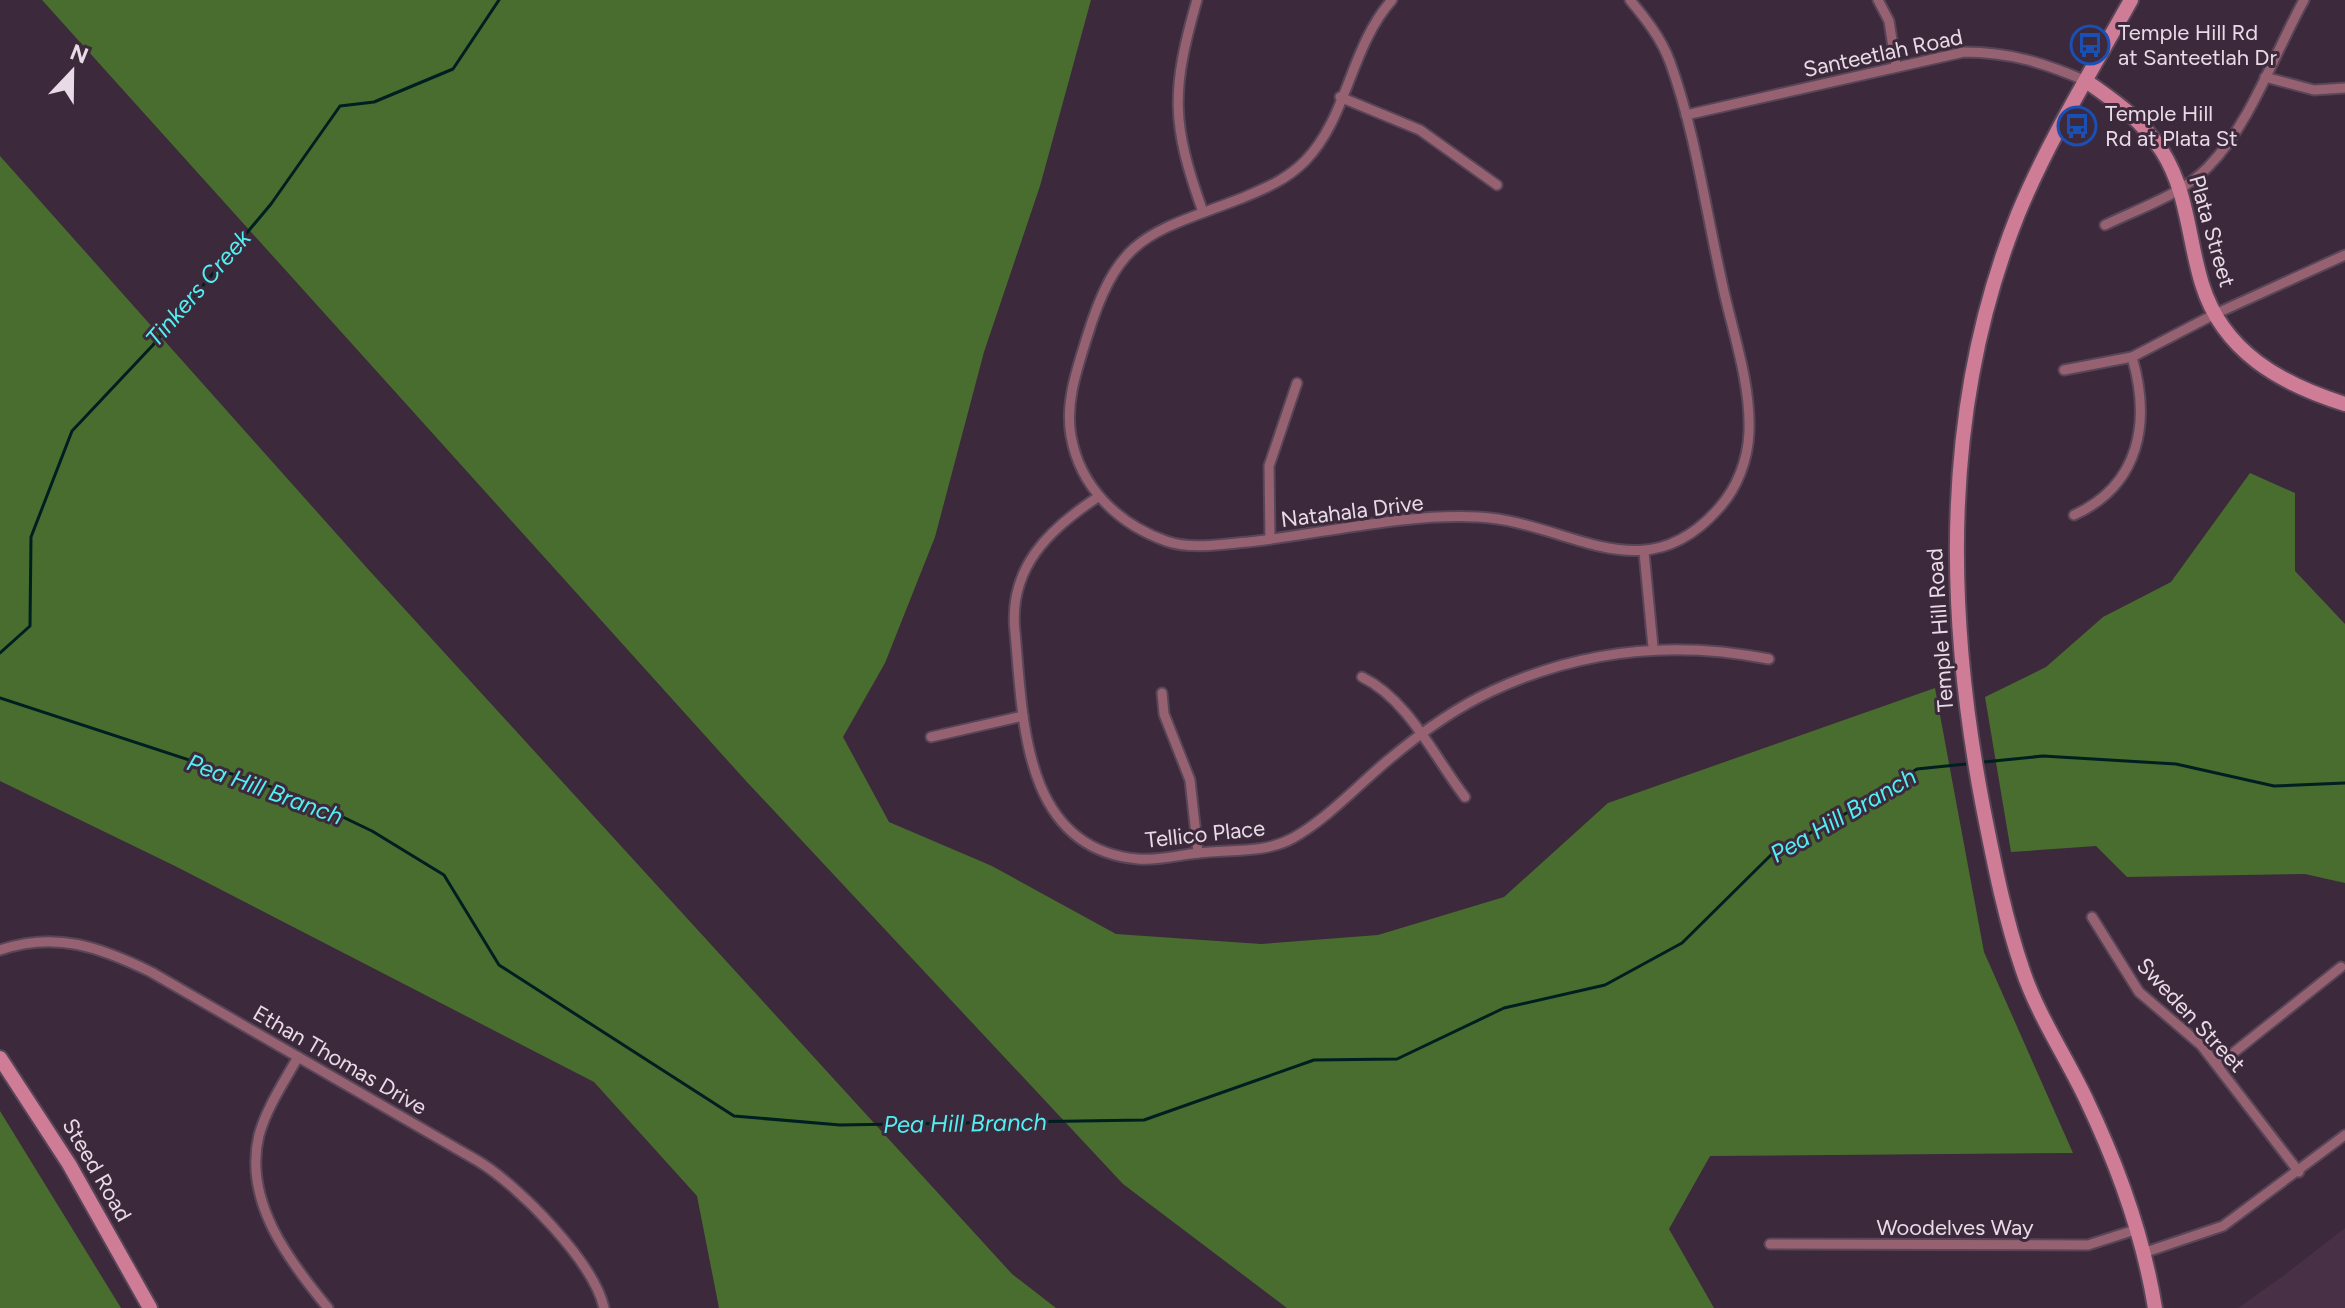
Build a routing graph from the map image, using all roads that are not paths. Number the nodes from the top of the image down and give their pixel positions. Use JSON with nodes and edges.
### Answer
{"nodes":[{"id":1,"x":1197,"y":0,"type":"edge"},
{"id":2,"x":1392,"y":0,"type":"edge"},
{"id":3,"x":1630,"y":0,"type":"edge"},
{"id":4,"x":1878,"y":0,"type":"edge"},
{"id":5,"x":2131,"y":0,"type":"edge"},
{"id":6,"x":2304,"y":0,"type":"edge"},
{"id":7,"x":1896,"y":66,"type":"junction"},
{"id":8,"x":2265,"y":77,"type":"junction"},
{"id":9,"x":2086,"y":81,"type":"junction"},
{"id":10,"x":2345,"y":88,"type":"edge"},
{"id":11,"x":1340,"y":97,"type":"junction"},
{"id":12,"x":1686,"y":115,"type":"junction"},
{"id":13,"x":1497,"y":185,"type":"dead end"},
{"id":14,"x":2181,"y":189,"type":"junction"},
{"id":15,"x":1203,"y":212,"type":"junction"},
{"id":16,"x":2105,"y":225,"type":"dead end"},
{"id":17,"x":2345,"y":255,"type":"edge"},
{"id":18,"x":2215,"y":314,"type":"junction"},
{"id":19,"x":2132,"y":357,"type":"junction"},
{"id":20,"x":2064,"y":370,"type":"dead end"},
{"id":21,"x":1297,"y":383,"type":"dead end"},
{"id":22,"x":2345,"y":404,"type":"edge"},
{"id":23,"x":1098,"y":497,"type":"junction"},
{"id":24,"x":2074,"y":515,"type":"dead end"},
{"id":25,"x":1270,"y":539,"type":"junction"},
{"id":26,"x":1644,"y":552,"type":"junction"},
{"id":27,"x":1653,"y":647,"type":"junction"},
{"id":28,"x":1769,"y":659,"type":"dead end"},
{"id":29,"x":1362,"y":677,"type":"dead end"},
{"id":30,"x":1162,"y":693,"type":"dead end"},
{"id":31,"x":1023,"y":716,"type":"junction"},
{"id":32,"x":1421,"y":735,"type":"junction"},
{"id":33,"x":931,"y":737,"type":"dead end"},
{"id":34,"x":1465,"y":797,"type":"dead end"},
{"id":35,"x":1198,"y":853,"type":"junction"},
{"id":36,"x":2092,"y":917,"type":"dead end"},
{"id":37,"x":0,"y":950,"type":"edge"},
{"id":38,"x":2341,"y":967,"type":"dead end"},
{"id":39,"x":298,"y":1057,"type":"junction"},
{"id":40,"x":0,"y":1058,"type":"edge"},
{"id":41,"x":2218,"y":1065,"type":"junction"},
{"id":42,"x":2345,"y":1135,"type":"edge"},
{"id":43,"x":2299,"y":1172,"type":"junction"},
{"id":44,"x":2138,"y":1229,"type":"junction"},
{"id":45,"x":1770,"y":1244,"type":"dead end"},
{"id":46,"x":2146,"y":1252,"type":"junction"},
{"id":47,"x":150,"y":1308,"type":"edge"},
{"id":48,"x":328,"y":1308,"type":"edge"},
{"id":49,"x":604,"y":1308,"type":"edge"},
{"id":50,"x":2155,"y":1308,"type":"edge"}],
"edges":[{"from":1,"to":15,"type":"street"},
{"from":2,"to":11,"type":"street","name":"Natahala Drive"},
{"from":3,"to":12,"type":"street","name":"Natahala Drive"},
{"from":4,"to":7,"type":"street"},
{"from":5,"to":9,"type":"main road","name":"Temple Hill Road"},
{"from":6,"to":8,"type":"street"},
{"from":7,"to":9,"type":"street","name":"Santeetlah Road"},
{"from":7,"to":12,"type":"street","name":"Santeetlah Road"},
{"from":8,"to":10,"type":"street"},
{"from":8,"to":14,"type":"street"},
{"from":9,"to":14,"type":"main road","name":"Plata Street"},
{"from":9,"to":44,"type":"main road","name":"Temple Hill Road"},
{"from":11,"to":13,"type":"street"},
{"from":11,"to":15,"type":"street","name":"Natahala Drive"},
{"from":12,"to":26,"type":"street","name":"Natahala Drive"},
{"from":14,"to":16,"type":"street"},
{"from":14,"to":18,"type":"main road","name":"Plata Street"},
{"from":15,"to":23,"type":"street","name":"Natahala Drive"},
{"from":17,"to":18,"type":"street"},
{"from":18,"to":19,"type":"street"},
{"from":18,"to":22,"type":"main road","name":"Plata Street"},
{"from":19,"to":20,"type":"street"},
{"from":19,"to":24,"type":"street"},
{"from":21,"to":25,"type":"street"},
{"from":23,"to":25,"type":"street","name":"Natahala Drive"},
{"from":23,"to":31,"type":"street","name":"Tellico Place"},
{"from":25,"to":26,"type":"street","name":"Natahala Drive"},
{"from":26,"to":27,"type":"street"},
{"from":27,"to":28,"type":"street","name":"Tellico Place"},
{"from":27,"to":32,"type":"street","name":"Tellico Place"},
{"from":29,"to":32,"type":"street"},
{"from":30,"to":35,"type":"street"},
{"from":31,"to":33,"type":"street"},
{"from":31,"to":35,"type":"street","name":"Tellico Place"},
{"from":32,"to":34,"type":"street"},
{"from":32,"to":35,"type":"street","name":"Tellico Place"},
{"from":36,"to":41,"type":"street","name":"Sweden Street"},
{"from":37,"to":39,"type":"street","name":"Ethan Thomas Drive"},
{"from":38,"to":41,"type":"street"},
{"from":39,"to":48,"type":"street"},
{"from":39,"to":49,"type":"street","name":"Ethan Thomas Drive"},
{"from":40,"to":47,"type":"main road","name":"Steed Road"},
{"from":41,"to":43,"type":"street","name":"Sweden Street"},
{"from":42,"to":43,"type":"street"},
{"from":43,"to":46,"type":"street"},
{"from":44,"to":45,"type":"street","name":"Woodelves Way"},
{"from":44,"to":46,"type":"main road","name":"Temple Hill Road"},
{"from":46,"to":50,"type":"main road","name":"Temple Hill Road"}]}
